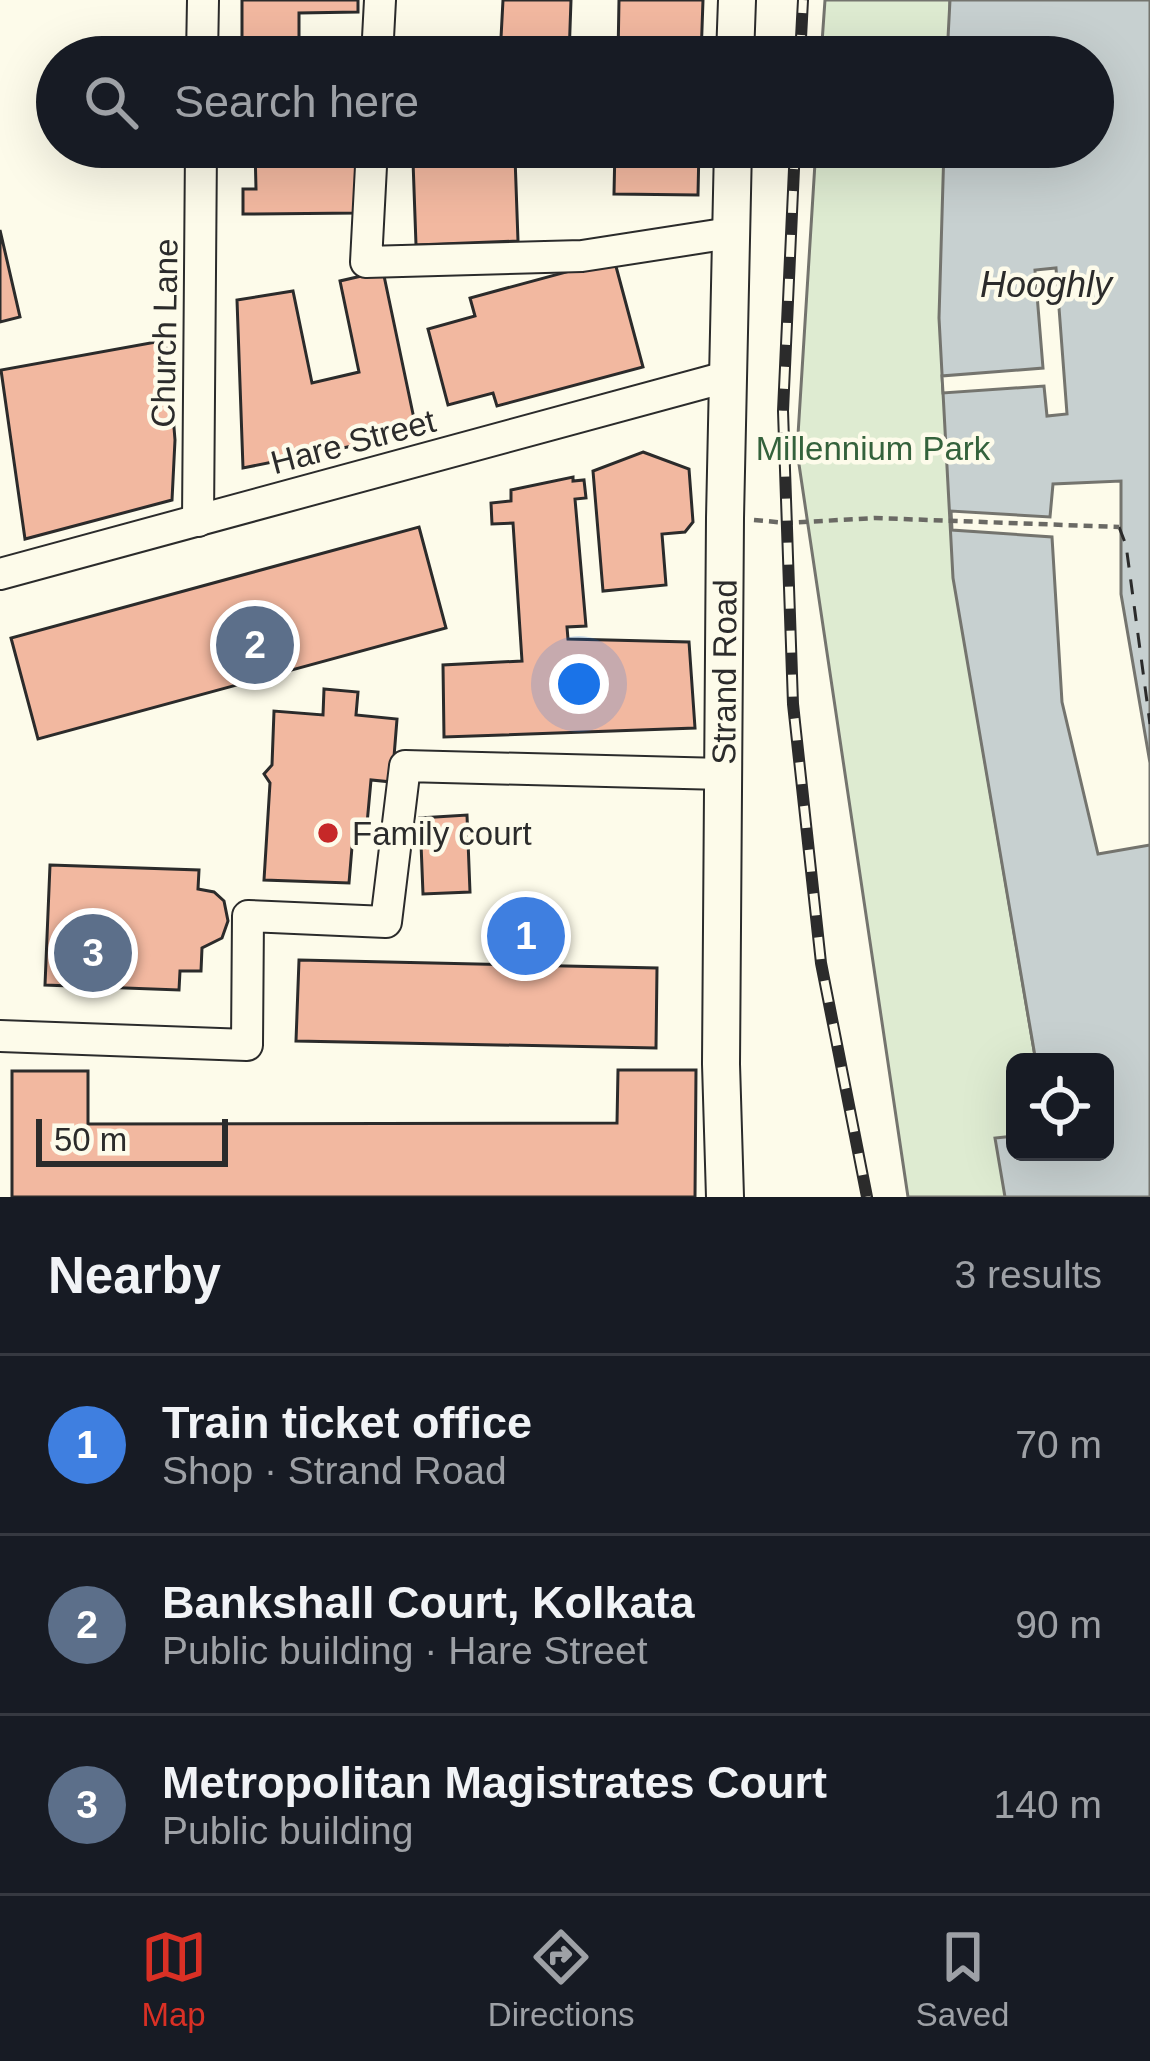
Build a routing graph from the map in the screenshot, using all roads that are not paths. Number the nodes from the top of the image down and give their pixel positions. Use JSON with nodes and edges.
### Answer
{"nodes":[{"id":1,"x":203,"y":0,"type":"edge"},
{"id":2,"x":380,"y":0,"type":"edge"},
{"id":3,"x":737,"y":0,"type":"edge"},
{"id":4,"x":202,"y":36,"type":"edge"},
{"id":5,"x":377,"y":36,"type":"edge"},
{"id":6,"x":736,"y":36,"type":"edge"},
{"id":7,"x":201,"y":168,"type":"edge"},
{"id":8,"x":371,"y":168,"type":"edge"},
{"id":9,"x":732,"y":168,"type":"edge"},
{"id":10,"x":730,"y":233,"type":"junction"},
{"id":11,"x":726,"y":377,"type":"junction"},
{"id":12,"x":198,"y":520,"type":"junction"},
{"id":13,"x":0,"y":574,"type":"edge"},
{"id":14,"x":723,"y":774,"type":"junction"},
{"id":15,"x":0,"y":1036,"type":"edge"},
{"id":16,"x":725,"y":1197,"type":"edge"}],
"edges":[{"from":1,"to":4,"type":"street"},
{"from":2,"to":5,"type":"street"},
{"from":3,"to":6,"type":"main road"},
{"from":7,"to":12,"type":"street","name":"Church Lane"},
{"from":8,"to":10,"type":"street"},
{"from":9,"to":10,"type":"main road","name":"Strand Road"},
{"from":10,"to":11,"type":"main road","name":"Strand Road"},
{"from":11,"to":12,"type":"street","name":"Hare Street"},
{"from":11,"to":14,"type":"main road","name":"Strand Road"},
{"from":12,"to":13,"type":"street","name":"Hare Street"},
{"from":14,"to":15,"type":"street"},
{"from":14,"to":16,"type":"main road","name":"Strand Road"}]}
